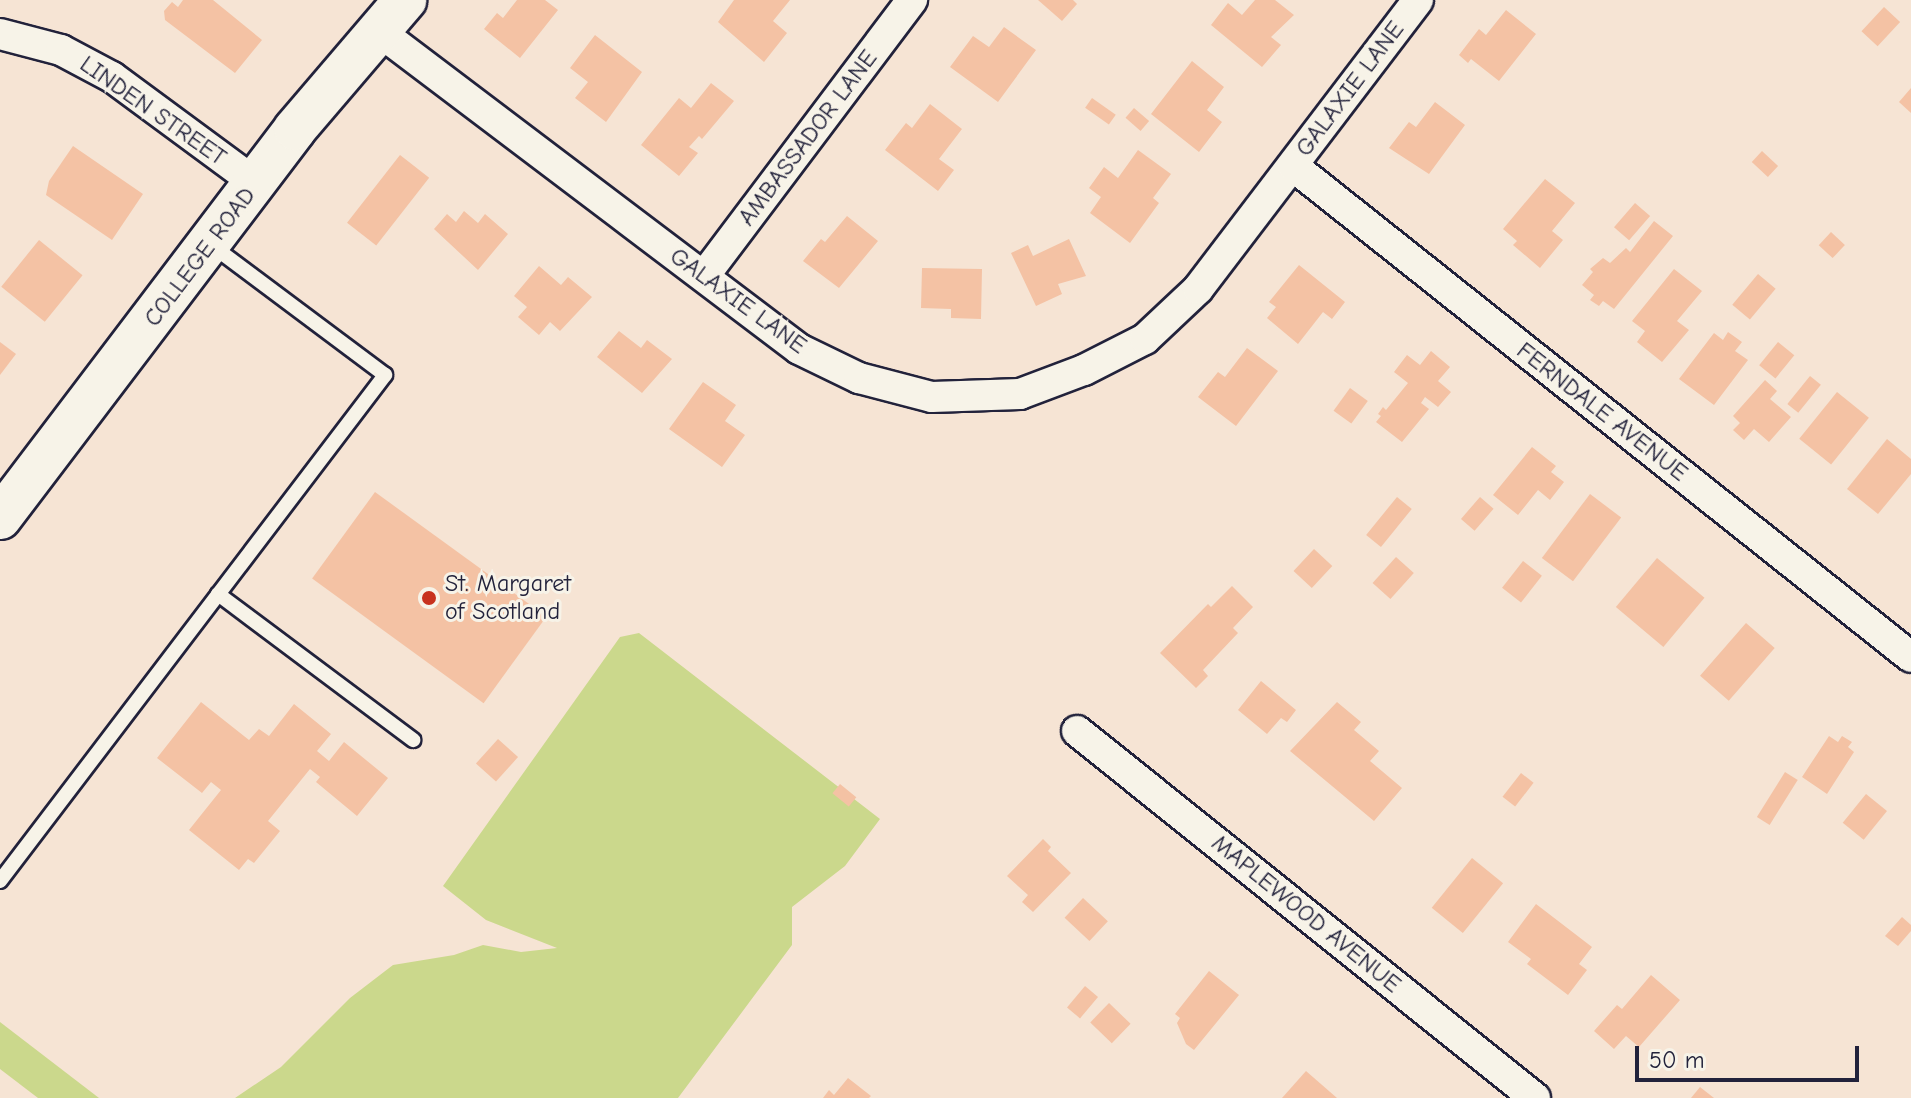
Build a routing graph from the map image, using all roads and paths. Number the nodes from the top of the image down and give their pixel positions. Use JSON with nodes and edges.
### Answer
{"nodes":[{"id":1,"x":912,"y":0,"type":"edge"},
{"id":2,"x":1418,"y":0,"type":"edge"},
{"id":3,"x":392,"y":16,"type":"edge"},
{"id":4,"x":0,"y":34,"type":"edge"},
{"id":5,"x":1293,"y":166,"type":"junction"},
{"id":6,"x":256,"y":183,"type":"junction"},
{"id":7,"x":210,"y":243,"type":"junction"},
{"id":8,"x":704,"y":276,"type":"junction"},
{"id":9,"x":5,"y":502,"type":"edge"},
{"id":10,"x":218,"y":594,"type":"junction"},
{"id":11,"x":1911,"y":657,"type":"edge"},
{"id":12,"x":1077,"y":731,"type":"dead end"},
{"id":13,"x":413,"y":740,"type":"dead end"},
{"id":14,"x":0,"y":881,"type":"edge"},
{"id":15,"x":1535,"y":1098,"type":"edge"}],
"edges":[{"from":1,"to":8,"type":"street","name":"AMBASSADOR LANE"},
{"from":2,"to":5,"type":"street","name":"GALAXIE LANE"},
{"from":3,"to":6,"type":"street","name":"COLLEGE ROAD"},
{"from":3,"to":8,"type":"street","name":"GALAXIE LANE"},
{"from":4,"to":6,"type":"street","name":"LINDEN STREET"},
{"from":5,"to":8,"type":"street","name":"GALAXIE LANE"},
{"from":5,"to":11,"type":"street","name":"FERNDALE AVENUE"},
{"from":6,"to":7,"type":"street","name":"COLLEGE ROAD"},
{"from":7,"to":9,"type":"street","name":"COLLEGE ROAD"},
{"from":7,"to":10,"type":"lane"},
{"from":10,"to":13,"type":"lane"},
{"from":10,"to":14,"type":"lane"},
{"from":12,"to":15,"type":"street","name":"MAPLEWOOD AVENUE"}]}
